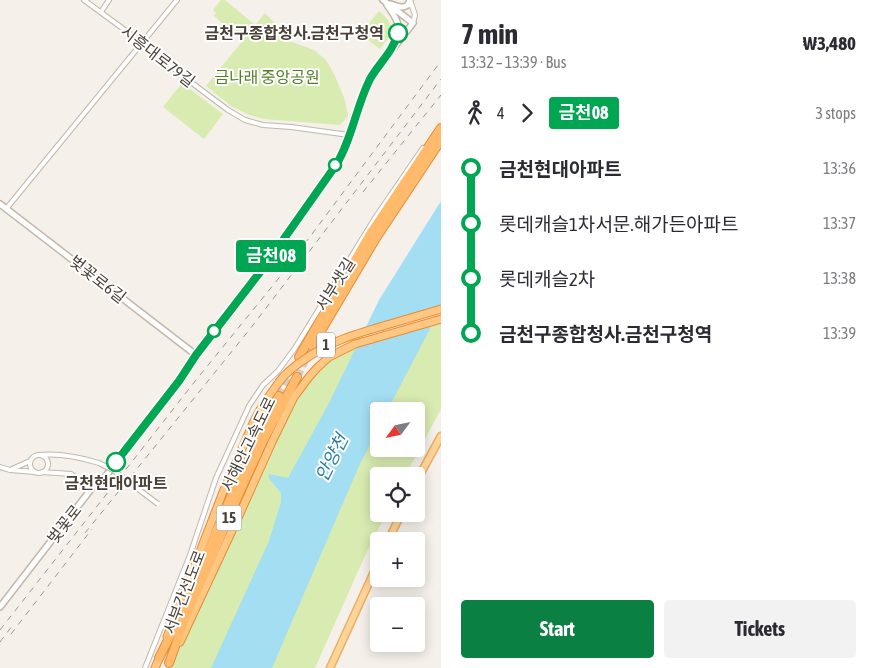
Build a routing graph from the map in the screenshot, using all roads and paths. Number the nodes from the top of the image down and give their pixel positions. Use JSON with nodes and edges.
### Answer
{"nodes":[{"id":1,"x":84,"y":0,"type":"edge"},
{"id":2,"x":109,"y":0,"type":"edge"},
{"id":3,"x":177,"y":0,"type":"edge"},
{"id":4,"x":384,"y":0,"type":"edge"},
{"id":5,"x":410,"y":0,"type":"edge"},
{"id":6,"x":101,"y":12,"type":"junction"},
{"id":7,"x":413,"y":23,"type":"junction"},
{"id":8,"x":142,"y":43,"type":"junction"},
{"id":9,"x":390,"y":52,"type":"junction"},
{"id":10,"x":441,"y":128,"type":"edge"},
{"id":11,"x":349,"y":135,"type":"junction"},
{"id":12,"x":441,"y":140,"type":"edge"},
{"id":13,"x":423,"y":148,"type":"dead end"},
{"id":14,"x":0,"y":204,"type":"edge"},
{"id":15,"x":6,"y":209,"type":"junction"},
{"id":16,"x":373,"y":236,"type":"junction"},
{"id":17,"x":441,"y":309,"type":"edge"},
{"id":18,"x":441,"y":319,"type":"edge"},
{"id":19,"x":312,"y":346,"type":"tunnel mouth"},
{"id":20,"x":196,"y":355,"type":"junction"},
{"id":21,"x":299,"y":357,"type":"tunnel mouth"},
{"id":22,"x":296,"y":377,"type":"tunnel mouth"},
{"id":23,"x":278,"y":396,"type":"tunnel mouth"},
{"id":24,"x":441,"y":436,"type":"edge"},
{"id":25,"x":54,"y":454,"type":"junction"},
{"id":26,"x":40,"y":455,"type":"junction"},
{"id":27,"x":46,"y":460,"type":"junction"},
{"id":28,"x":30,"y":461,"type":"junction"},
{"id":29,"x":0,"y":467,"type":"edge"},
{"id":30,"x":424,"y":467,"type":"edge"},
{"id":31,"x":10,"y":470,"type":"junction"},
{"id":32,"x":35,"y":472,"type":"junction"},
{"id":33,"x":42,"y":472,"type":"junction"},
{"id":34,"x":56,"y":472,"type":"junction"},
{"id":35,"x":92,"y":488,"type":"junction"},
{"id":36,"x":158,"y":504,"type":"dead end"},
{"id":37,"x":370,"y":581,"type":"edge"},
{"id":38,"x":0,"y":607,"type":"edge"},
{"id":39,"x":159,"y":658,"type":"junction"},
{"id":40,"x":167,"y":665,"type":"edge"},
{"id":41,"x":145,"y":668,"type":"edge"},
{"id":42,"x":155,"y":668,"type":"edge"},
{"id":43,"x":330,"y":668,"type":"edge"}],
"edges":[{"from":1,"to":6,"type":"street","name":"시흥대로79길"},
{"from":2,"to":6,"type":"street"},
{"from":3,"to":8,"type":"street"},
{"from":4,"to":5,"type":"street"},
{"from":4,"to":7,"type":"street"},
{"from":4,"to":9,"type":"street"},
{"from":5,"to":7,"type":"street"},
{"from":6,"to":8,"type":"street","name":"시흥대로79길"},
{"from":7,"to":9,"type":"street","name":"벚꽃로"},
{"from":8,"to":11,"type":"street","name":"시흥대로79길"},
{"from":8,"to":15,"type":"street"},
{"from":9,"to":11,"type":"street","name":"벚꽃로"},
{"from":10,"to":16,"type":"highway"},
{"from":11,"to":20,"type":"street","name":"벚꽃로"},
{"from":12,"to":16,"type":"highway"},
{"from":13,"to":41,"type":"street","name":"서부샛길"},
{"from":14,"to":15,"type":"street","name":"벚꽃로6길"},
{"from":15,"to":20,"type":"street","name":"벚꽃로6길"},
{"from":16,"to":19,"type":"highway"},
{"from":16,"to":21,"type":"highway"},
{"from":17,"to":39,"type":"highway","name":"서부간선도로","number":"1","bridge":true},
{"from":18,"to":40,"type":"highway","name":"서부간선도로","number":"1"},
{"from":20,"to":35,"type":"street","name":"벚꽃로"},
{"from":22,"to":40,"type":"highway","name":"서해안고속도로","number":"15"},
{"from":23,"to":39,"type":"highway","name":"서해안고속도로","number":"15"},
{"from":24,"to":30,"type":"main road"},
{"from":25,"to":26,"type":"street"},
{"from":25,"to":27,"type":"street"},
{"from":25,"to":36,"type":"street","bridge":true},
{"from":26,"to":27,"type":"street"},
{"from":26,"to":28,"type":"street"},
{"from":27,"to":33,"type":"street"},
{"from":27,"to":34,"type":"street"},
{"from":28,"to":31,"type":"street"},
{"from":28,"to":32,"type":"street"},
{"from":29,"to":31,"type":"street"},
{"from":31,"to":32,"type":"street"},
{"from":32,"to":33,"type":"street"},
{"from":33,"to":34,"type":"street"},
{"from":34,"to":35,"type":"street"},
{"from":35,"to":38,"type":"street","name":"벚꽃로"},
{"from":37,"to":43,"type":"main road"},
{"from":39,"to":42,"type":"highway","name":"서부간선도로","number":"1"}]}
